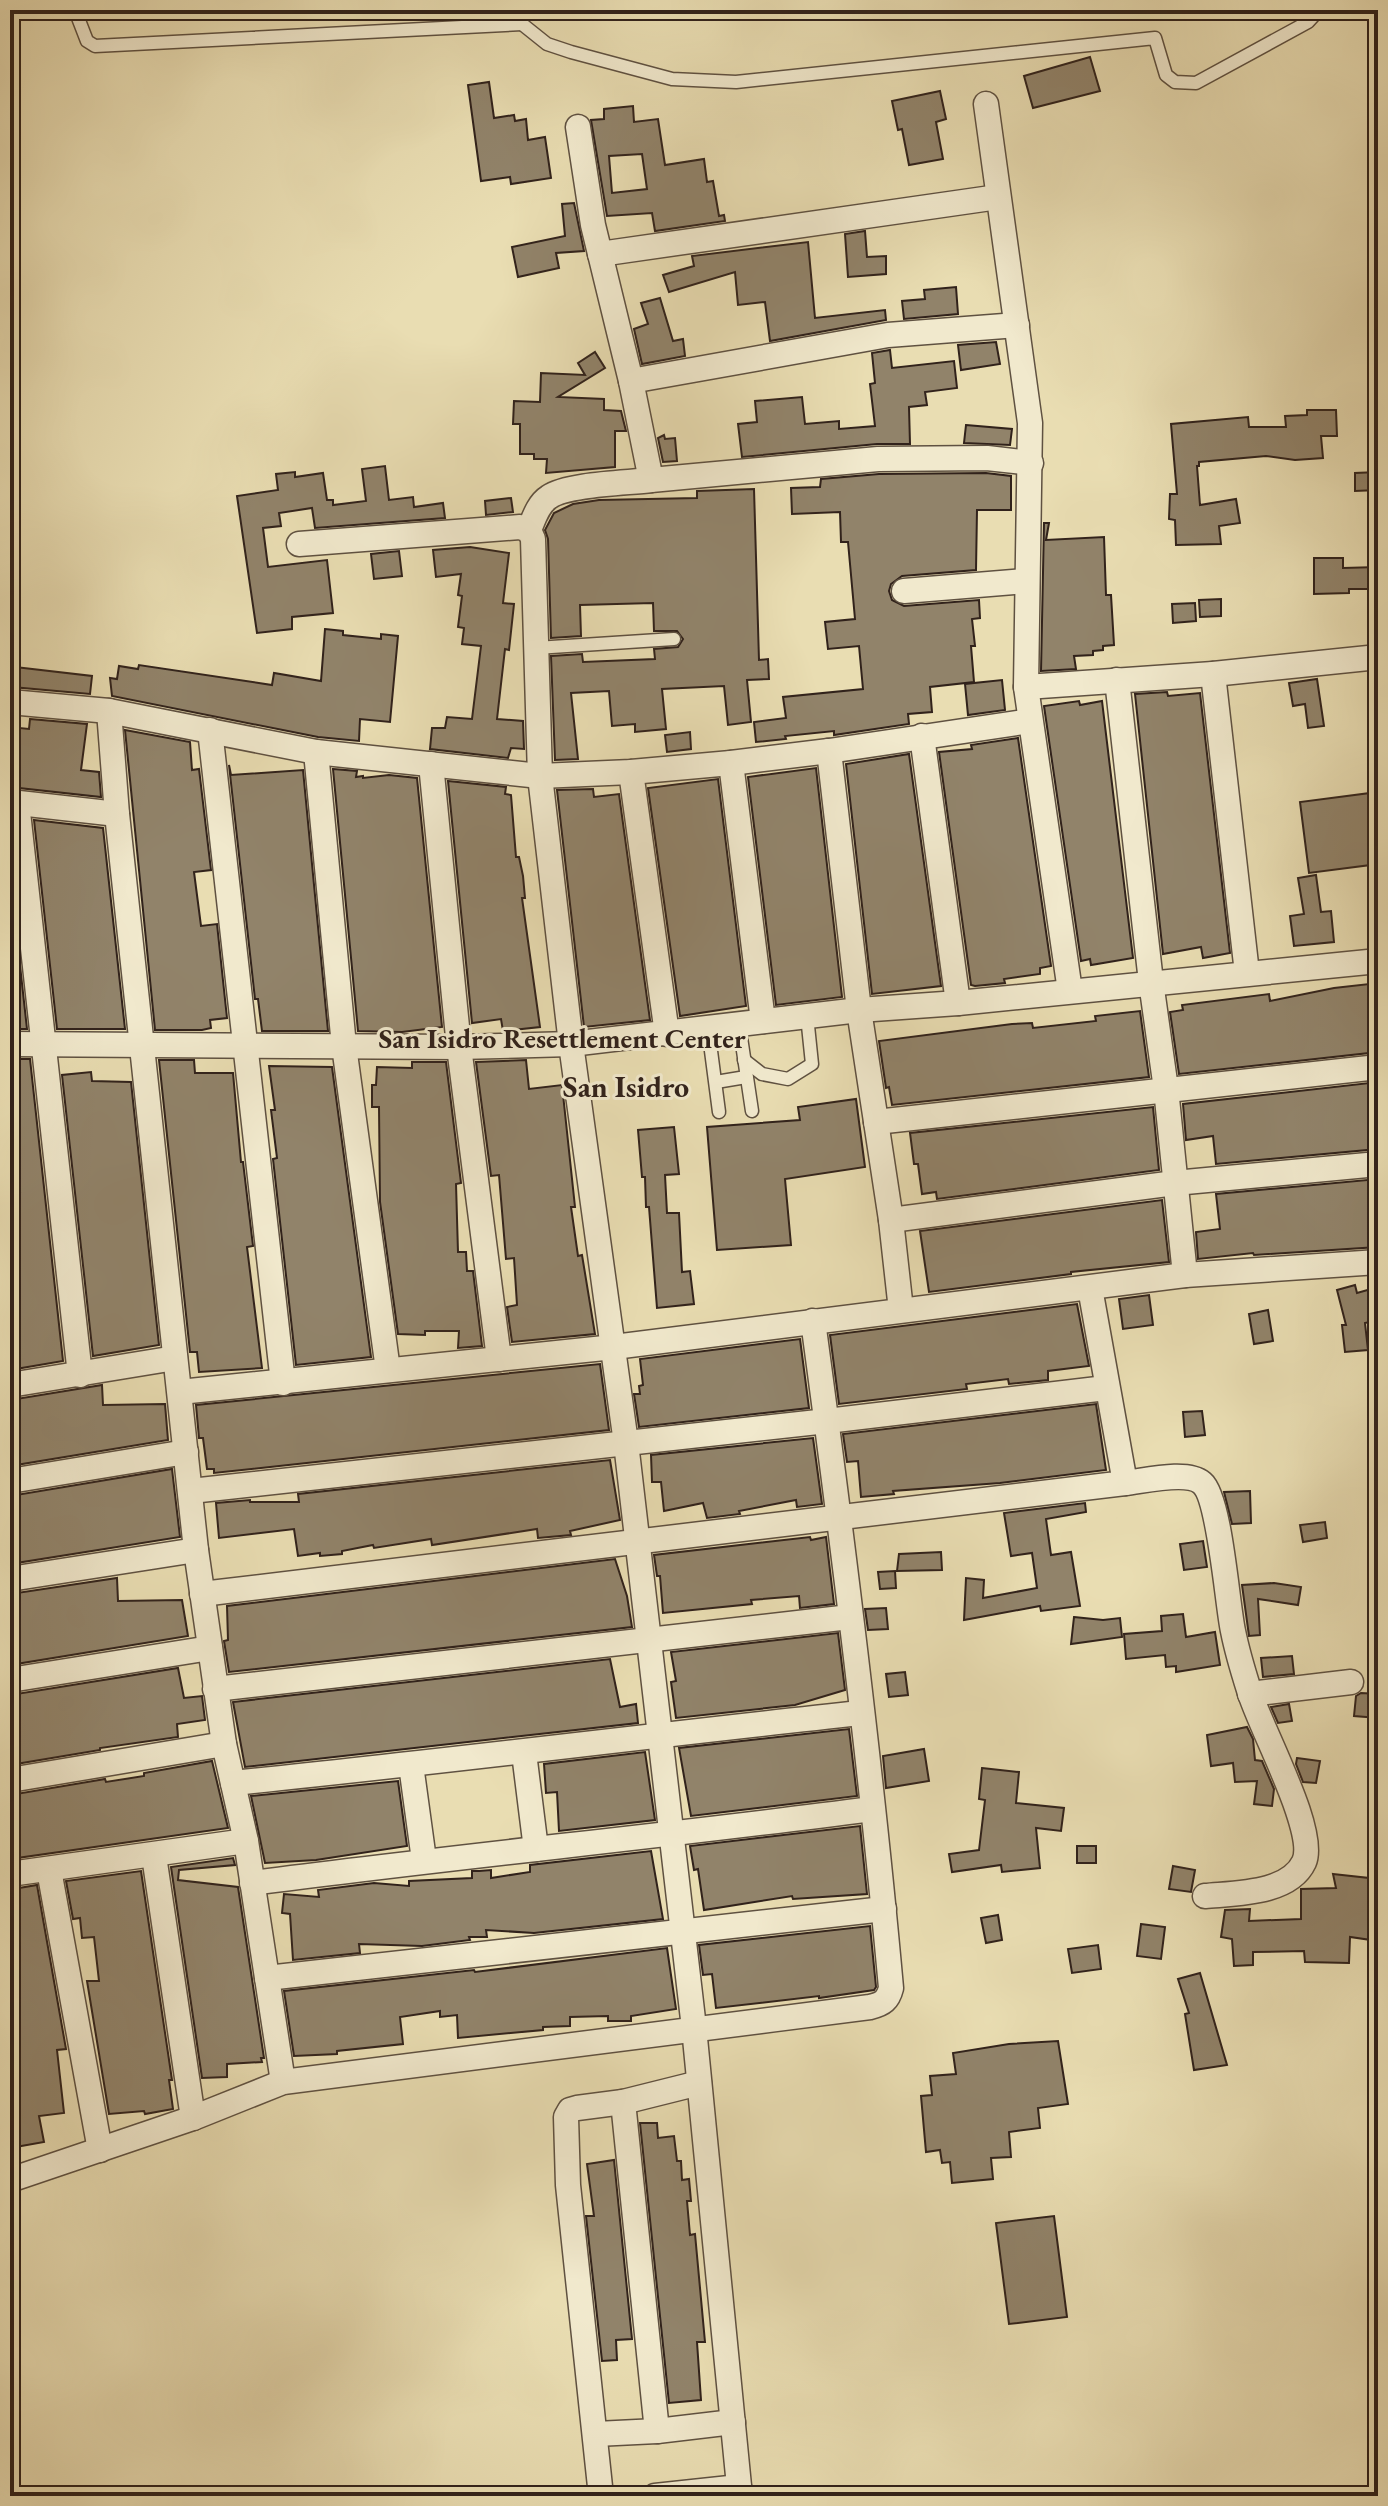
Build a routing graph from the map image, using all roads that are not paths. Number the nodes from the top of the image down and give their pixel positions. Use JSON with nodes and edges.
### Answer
{"nodes":[{"id":1,"x":75,"y":10,"type":"edge"},
{"id":2,"x":521,"y":10,"type":"edge"},
{"id":3,"x":1319,"y":10,"type":"edge"},
{"id":4,"x":522,"y":24,"type":"junction"},
{"id":5,"x":986,"y":104,"type":"dead end"},
{"id":6,"x":578,"y":127,"type":"dead end"},
{"id":7,"x":998,"y":197,"type":"junction"},
{"id":8,"x":600,"y":254,"type":"junction"},
{"id":9,"x":1017,"y":325,"type":"junction"},
{"id":10,"x":631,"y":381,"type":"junction"},
{"id":11,"x":1031,"y":463,"type":"junction"},
{"id":12,"x":651,"y":480,"type":"junction"},
{"id":13,"x":529,"y":530,"type":"junction"},
{"id":14,"x":299,"y":544,"type":"dead end"},
{"id":15,"x":1026,"y":581,"type":"junction"},
{"id":16,"x":904,"y":591,"type":"dead end"},
{"id":17,"x":674,"y":639,"type":"dead end"},
{"id":18,"x":536,"y":648,"type":"junction"},
{"id":19,"x":1378,"y":657,"type":"edge"},
{"id":20,"x":1213,"y":674,"type":"junction"},
{"id":21,"x":1117,"y":680,"type":"junction"},
{"id":22,"x":1026,"y":687,"type":"junction"},
{"id":23,"x":10,"y":702,"type":"edge"},
{"id":24,"x":109,"y":711,"type":"junction"},
{"id":25,"x":1030,"y":721,"type":"junction"},
{"id":26,"x":210,"y":730,"type":"junction"},
{"id":27,"x":922,"y":736,"type":"junction"},
{"id":28,"x":829,"y":751,"type":"junction"},
{"id":29,"x":316,"y":752,"type":"junction"},
{"id":30,"x":731,"y":763,"type":"junction"},
{"id":31,"x":431,"y":764,"type":"junction"},
{"id":32,"x":631,"y":772,"type":"junction"},
{"id":33,"x":540,"y":776,"type":"junction"},
{"id":34,"x":14,"y":802,"type":"edge"},
{"id":35,"x":117,"y":814,"type":"junction"},
{"id":36,"x":1378,"y":961,"type":"edge"},
{"id":37,"x":1247,"y":973,"type":"junction"},
{"id":38,"x":1151,"y":982,"type":"junction"},
{"id":39,"x":1070,"y":991,"type":"junction"},
{"id":40,"x":958,"y":1003,"type":"junction"},
{"id":41,"x":859,"y":1010,"type":"junction"},
{"id":42,"x":807,"y":1016,"type":"junction"},
{"id":43,"x":751,"y":1022,"type":"junction"},
{"id":44,"x":708,"y":1028,"type":"junction"},
{"id":45,"x":667,"y":1034,"type":"junction"},
{"id":46,"x":10,"y":1044,"type":"edge"},
{"id":47,"x":44,"y":1044,"type":"junction"},
{"id":48,"x":571,"y":1044,"type":"junction"},
{"id":49,"x":143,"y":1045,"type":"junction"},
{"id":50,"x":344,"y":1046,"type":"junction"},
{"id":51,"x":245,"y":1047,"type":"junction"},
{"id":52,"x":459,"y":1047,"type":"junction"},
{"id":53,"x":744,"y":1060,"type":"junction"},
{"id":54,"x":1378,"y":1067,"type":"edge"},
{"id":55,"x":746,"y":1077,"type":"junction"},
{"id":56,"x":716,"y":1082,"type":"junction"},
{"id":57,"x":1166,"y":1089,"type":"junction"},
{"id":58,"x":752,"y":1111,"type":"dead end"},
{"id":59,"x":719,"y":1112,"type":"dead end"},
{"id":60,"x":876,"y":1122,"type":"junction"},
{"id":61,"x":1378,"y":1164,"type":"edge"},
{"id":62,"x":1175,"y":1183,"type":"junction"},
{"id":63,"x":891,"y":1220,"type":"junction"},
{"id":64,"x":1378,"y":1262,"type":"edge"},
{"id":65,"x":1185,"y":1275,"type":"junction"},
{"id":66,"x":1090,"y":1288,"type":"junction"},
{"id":67,"x":901,"y":1310,"type":"junction"},
{"id":68,"x":813,"y":1321,"type":"junction"},
{"id":69,"x":614,"y":1347,"type":"junction"},
{"id":70,"x":175,"y":1358,"type":"junction"},
{"id":71,"x":499,"y":1359,"type":"junction"},
{"id":72,"x":388,"y":1370,"type":"junction"},
{"id":73,"x":80,"y":1375,"type":"junction"},
{"id":74,"x":283,"y":1383,"type":"junction"},
{"id":75,"x":10,"y":1385,"type":"edge"},
{"id":76,"x":1106,"y":1388,"type":"junction"},
{"id":77,"x":180,"y":1392,"type":"junction"},
{"id":78,"x":827,"y":1421,"type":"junction"},
{"id":79,"x":626,"y":1443,"type":"junction"},
{"id":80,"x":186,"y":1452,"type":"junction"},
{"id":81,"x":10,"y":1481,"type":"edge"},
{"id":82,"x":1125,"y":1483,"type":"junction"},
{"id":83,"x":191,"y":1491,"type":"junction"},
{"id":84,"x":839,"y":1517,"type":"junction"},
{"id":85,"x":636,"y":1540,"type":"junction"},
{"id":86,"x":196,"y":1550,"type":"junction"},
{"id":87,"x":10,"y":1579,"type":"edge"},
{"id":88,"x":202,"y":1594,"type":"junction"},
{"id":89,"x":850,"y":1617,"type":"junction"},
{"id":90,"x":648,"y":1639,"type":"junction"},
{"id":91,"x":210,"y":1648,"type":"junction"},
{"id":92,"x":10,"y":1680,"type":"edge"},
{"id":93,"x":1351,"y":1682,"type":"dead end"},
{"id":94,"x":215,"y":1689,"type":"junction"},
{"id":95,"x":1250,"y":1694,"type":"junction"},
{"id":96,"x":861,"y":1713,"type":"junction"},
{"id":97,"x":659,"y":1735,"type":"junction"},
{"id":98,"x":224,"y":1744,"type":"junction"},
{"id":99,"x":524,"y":1753,"type":"junction"},
{"id":100,"x":411,"y":1765,"type":"junction"},
{"id":101,"x":10,"y":1780,"type":"edge"},
{"id":102,"x":233,"y":1783,"type":"junction"},
{"id":103,"x":872,"y":1809,"type":"junction"},
{"id":104,"x":670,"y":1835,"type":"junction"},
{"id":105,"x":246,"y":1841,"type":"junction"},
{"id":106,"x":536,"y":1849,"type":"junction"},
{"id":107,"x":154,"y":1856,"type":"junction"},
{"id":108,"x":424,"y":1860,"type":"junction"},
{"id":109,"x":49,"y":1870,"type":"junction"},
{"id":110,"x":10,"y":1874,"type":"edge"},
{"id":111,"x":252,"y":1883,"type":"junction"},
{"id":112,"x":1205,"y":1896,"type":"dead end"},
{"id":113,"x":884,"y":1909,"type":"junction"},
{"id":114,"x":682,"y":1932,"type":"junction"},
{"id":115,"x":267,"y":1978,"type":"junction"},
{"id":116,"x":694,"y":2028,"type":"junction"},
{"id":117,"x":283,"y":2082,"type":"junction"},
{"id":118,"x":699,"y":2083,"type":"junction"},
{"id":119,"x":623,"y":2102,"type":"junction"},
{"id":120,"x":193,"y":2118,"type":"junction"},
{"id":121,"x":100,"y":2150,"type":"junction"},
{"id":122,"x":10,"y":2180,"type":"edge"},
{"id":123,"x":733,"y":2422,"type":"junction"},
{"id":124,"x":657,"y":2431,"type":"junction"},
{"id":125,"x":596,"y":2434,"type":"junction"},
{"id":126,"x":740,"y":2491,"type":"edge"},
{"id":127,"x":601,"y":2496,"type":"edge"},
{"id":128,"x":655,"y":2496,"type":"edge"},
{"id":129,"x":663,"y":2496,"type":"edge"}],
"edges":[{"from":1,"to":4,"type":"lane"},
{"from":2,"to":4,"type":"lane"},
{"from":3,"to":4,"type":"lane"},
{"from":5,"to":7,"type":"street"},
{"from":6,"to":8,"type":"street"},
{"from":7,"to":8,"type":"street"},
{"from":7,"to":9,"type":"street"},
{"from":8,"to":10,"type":"street"},
{"from":9,"to":10,"type":"street"},
{"from":9,"to":11,"type":"street"},
{"from":10,"to":12,"type":"street"},
{"from":11,"to":12,"type":"street"},
{"from":11,"to":15,"type":"street"},
{"from":12,"to":13,"type":"street"},
{"from":13,"to":14,"type":"street"},
{"from":13,"to":18,"type":"street"},
{"from":15,"to":16,"type":"street"},
{"from":15,"to":22,"type":"street"},
{"from":17,"to":18,"type":"lane"},
{"from":18,"to":33,"type":"street"},
{"from":19,"to":20,"type":"street"},
{"from":20,"to":21,"type":"street"},
{"from":20,"to":37,"type":"street"},
{"from":21,"to":22,"type":"street"},
{"from":21,"to":38,"type":"street"},
{"from":22,"to":25,"type":"street"},
{"from":23,"to":24,"type":"street"},
{"from":24,"to":26,"type":"street"},
{"from":24,"to":35,"type":"street"},
{"from":25,"to":27,"type":"street"},
{"from":25,"to":39,"type":"street"},
{"from":26,"to":29,"type":"street"},
{"from":26,"to":51,"type":"street"},
{"from":27,"to":28,"type":"street"},
{"from":27,"to":40,"type":"street"},
{"from":28,"to":30,"type":"street"},
{"from":28,"to":41,"type":"street"},
{"from":29,"to":31,"type":"street"},
{"from":29,"to":50,"type":"street"},
{"from":30,"to":32,"type":"street"},
{"from":30,"to":43,"type":"street"},
{"from":31,"to":33,"type":"street"},
{"from":31,"to":52,"type":"street"},
{"from":32,"to":33,"type":"street"},
{"from":32,"to":45,"type":"street"},
{"from":33,"to":48,"type":"street"},
{"from":34,"to":35,"type":"street"},
{"from":34,"to":47,"type":"street"},
{"from":35,"to":49,"type":"street"},
{"from":36,"to":37,"type":"street"},
{"from":37,"to":38,"type":"street"},
{"from":38,"to":39,"type":"street"},
{"from":38,"to":57,"type":"street"},
{"from":39,"to":40,"type":"street"},
{"from":40,"to":41,"type":"street"},
{"from":41,"to":42,"type":"street"},
{"from":41,"to":60,"type":"street"},
{"from":42,"to":43,"type":"street"},
{"from":42,"to":53,"type":"lane"},
{"from":43,"to":44,"type":"street"},
{"from":43,"to":53,"type":"lane"},
{"from":44,"to":45,"type":"street"},
{"from":44,"to":56,"type":"lane"},
{"from":45,"to":48,"type":"street"},
{"from":46,"to":47,"type":"street"},
{"from":47,"to":49,"type":"street"},
{"from":47,"to":73,"type":"street"},
{"from":48,"to":52,"type":"street"},
{"from":48,"to":69,"type":"street"},
{"from":49,"to":51,"type":"street"},
{"from":49,"to":70,"type":"street"},
{"from":50,"to":51,"type":"street"},
{"from":50,"to":52,"type":"street"},
{"from":50,"to":72,"type":"street"},
{"from":51,"to":74,"type":"street"},
{"from":52,"to":71,"type":"street"},
{"from":53,"to":55,"type":"lane"},
{"from":54,"to":57,"type":"street"},
{"from":55,"to":56,"type":"lane"},
{"from":55,"to":58,"type":"lane"},
{"from":56,"to":59,"type":"lane"},
{"from":57,"to":60,"type":"street"},
{"from":57,"to":62,"type":"street"},
{"from":60,"to":63,"type":"street"},
{"from":61,"to":62,"type":"street"},
{"from":62,"to":63,"type":"street"},
{"from":62,"to":65,"type":"street"},
{"from":63,"to":67,"type":"street"},
{"from":64,"to":65,"type":"street"},
{"from":65,"to":66,"type":"street"},
{"from":66,"to":67,"type":"street"},
{"from":66,"to":76,"type":"street"},
{"from":67,"to":68,"type":"street"},
{"from":68,"to":69,"type":"street"},
{"from":68,"to":78,"type":"street"},
{"from":69,"to":71,"type":"street"},
{"from":69,"to":79,"type":"street"},
{"from":70,"to":73,"type":"street"},
{"from":70,"to":77,"type":"street"},
{"from":71,"to":72,"type":"street"},
{"from":72,"to":74,"type":"street"},
{"from":73,"to":75,"type":"street"},
{"from":74,"to":77,"type":"street"},
{"from":76,"to":78,"type":"street"},
{"from":76,"to":82,"type":"street"},
{"from":77,"to":80,"type":"street"},
{"from":78,"to":79,"type":"street"},
{"from":78,"to":84,"type":"street"},
{"from":79,"to":83,"type":"street"},
{"from":79,"to":85,"type":"street"},
{"from":80,"to":81,"type":"street"},
{"from":80,"to":83,"type":"street"},
{"from":82,"to":84,"type":"street"},
{"from":82,"to":95,"type":"street"},
{"from":83,"to":86,"type":"street"},
{"from":84,"to":85,"type":"street"},
{"from":84,"to":89,"type":"street"},
{"from":85,"to":88,"type":"street"},
{"from":85,"to":90,"type":"street"},
{"from":86,"to":87,"type":"street"},
{"from":86,"to":88,"type":"street"},
{"from":88,"to":91,"type":"street"},
{"from":89,"to":90,"type":"street"},
{"from":89,"to":96,"type":"street"},
{"from":90,"to":94,"type":"street"},
{"from":90,"to":97,"type":"street"},
{"from":91,"to":92,"type":"street"},
{"from":91,"to":94,"type":"street"},
{"from":93,"to":95,"type":"street"},
{"from":94,"to":98,"type":"street"},
{"from":95,"to":112,"type":"street"},
{"from":96,"to":97,"type":"street"},
{"from":96,"to":103,"type":"street"},
{"from":97,"to":99,"type":"street"},
{"from":97,"to":104,"type":"street"},
{"from":98,"to":101,"type":"street"},
{"from":98,"to":102,"type":"street"},
{"from":99,"to":100,"type":"street"},
{"from":99,"to":106,"type":"street"},
{"from":100,"to":102,"type":"street"},
{"from":100,"to":108,"type":"street"},
{"from":102,"to":105,"type":"street"},
{"from":103,"to":104,"type":"street"},
{"from":103,"to":113,"type":"street"},
{"from":104,"to":106,"type":"street"},
{"from":104,"to":114,"type":"street"},
{"from":105,"to":107,"type":"street"},
{"from":105,"to":111,"type":"street"},
{"from":106,"to":108,"type":"street"},
{"from":107,"to":109,"type":"street"},
{"from":107,"to":120,"type":"street"},
{"from":108,"to":111,"type":"street"},
{"from":109,"to":110,"type":"street"},
{"from":109,"to":121,"type":"street"},
{"from":111,"to":115,"type":"street"},
{"from":113,"to":114,"type":"street"},
{"from":113,"to":116,"type":"street"},
{"from":114,"to":115,"type":"street"},
{"from":114,"to":116,"type":"street"},
{"from":115,"to":117,"type":"street"},
{"from":116,"to":117,"type":"street"},
{"from":116,"to":118,"type":"street"},
{"from":117,"to":120,"type":"street"},
{"from":118,"to":119,"type":"street"},
{"from":118,"to":123,"type":"street"},
{"from":119,"to":124,"type":"street"},
{"from":119,"to":125,"type":"street"},
{"from":120,"to":121,"type":"street"},
{"from":121,"to":122,"type":"street"},
{"from":123,"to":124,"type":"street"},
{"from":123,"to":126,"type":"street"},
{"from":124,"to":125,"type":"street"},
{"from":125,"to":127,"type":"street"},
{"from":126,"to":129,"type":"street"},
{"from":128,"to":129,"type":"street"}]}
